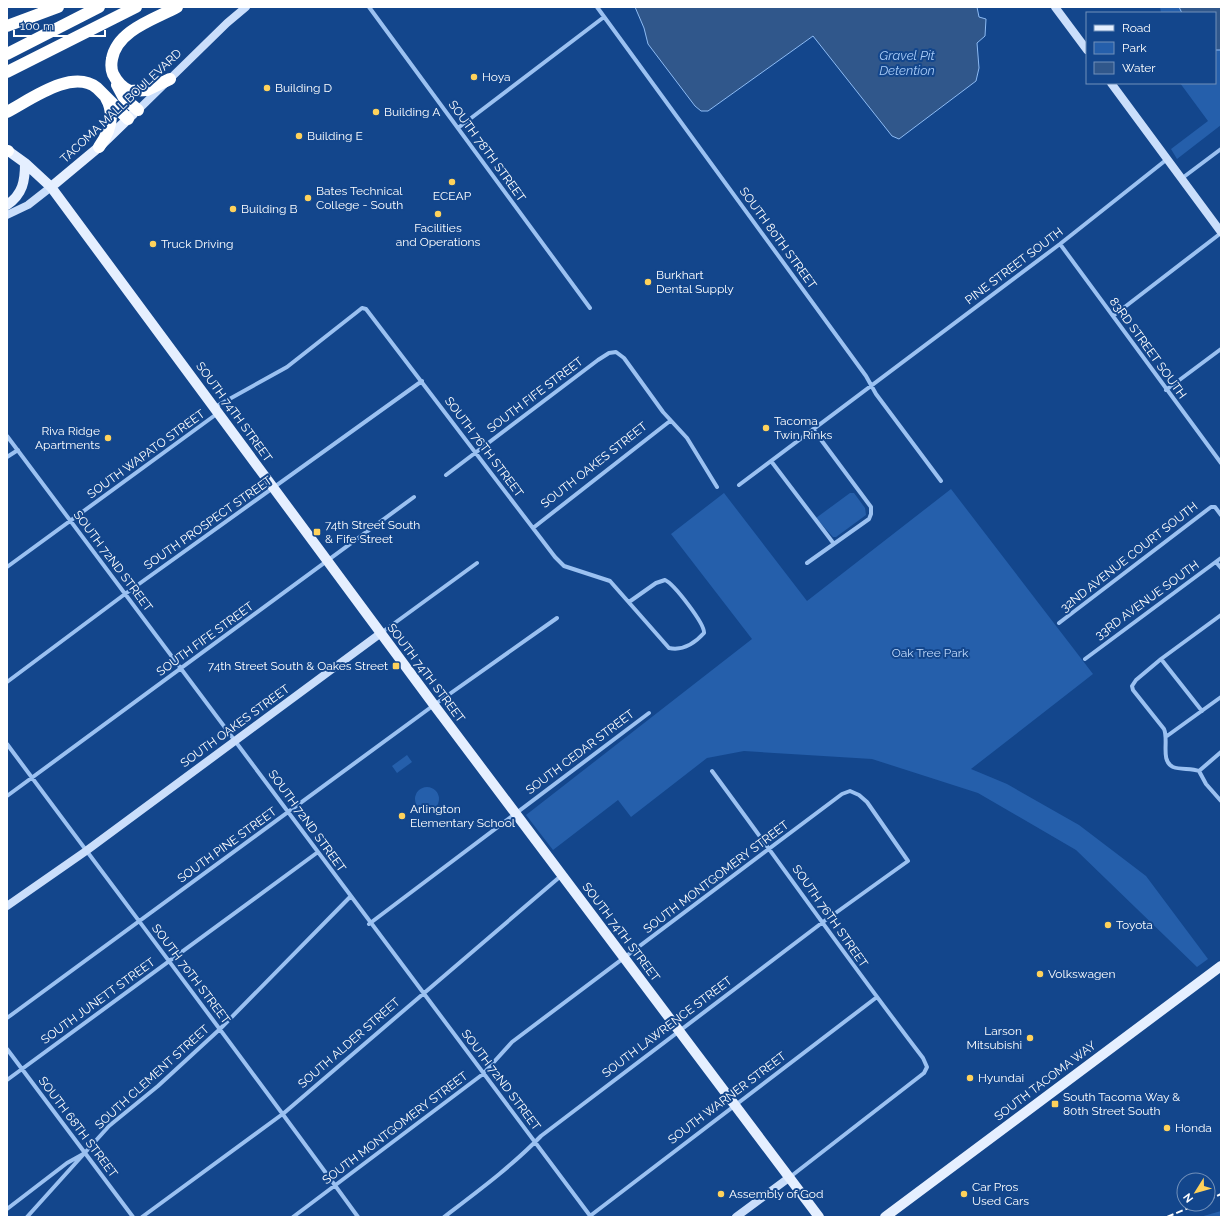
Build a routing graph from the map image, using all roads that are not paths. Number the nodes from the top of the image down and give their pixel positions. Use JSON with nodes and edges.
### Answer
{"nodes":[{"id":1,"x":58,"y":7,"type":"edge"},
{"id":2,"x":99,"y":7,"type":"edge"},
{"id":3,"x":136,"y":7,"type":"edge"},
{"id":4,"x":177,"y":7,"type":"edge"},
{"id":5,"x":246,"y":7,"type":"edge"},
{"id":6,"x":369,"y":7,"type":"edge"},
{"id":7,"x":597,"y":7,"type":"edge"},
{"id":8,"x":1055,"y":7,"type":"edge"},
{"id":9,"x":604,"y":17,"type":"junction"},
{"id":10,"x":7,"y":26,"type":"edge"},
{"id":11,"x":1086,"y":49,"type":"edge"},
{"id":12,"x":7,"y":54,"type":"edge"},
{"id":13,"x":112,"y":71,"type":"junction"},
{"id":14,"x":7,"y":72,"type":"edge"},
{"id":15,"x":170,"y":79,"type":"junction"},
{"id":16,"x":1112,"y":84,"type":"edge"},
{"id":17,"x":102,"y":92,"type":"junction"},
{"id":18,"x":138,"y":110,"type":"junction"},
{"id":19,"x":7,"y":112,"type":"edge"},
{"id":20,"x":128,"y":119,"type":"junction"},
{"id":21,"x":458,"y":128,"type":"junction"},
{"id":22,"x":99,"y":147,"type":"junction"},
{"id":23,"x":1221,"y":149,"type":"edge"},
{"id":24,"x":7,"y":150,"type":"edge"},
{"id":25,"x":1166,"y":160,"type":"junction"},
{"id":26,"x":25,"y":163,"type":"junction"},
{"id":27,"x":1181,"y":180,"type":"junction"},
{"id":28,"x":51,"y":187,"type":"junction"},
{"id":29,"x":7,"y":205,"type":"edge"},
{"id":30,"x":7,"y":215,"type":"edge"},
{"id":31,"x":1221,"y":232,"type":"edge"},
{"id":32,"x":1060,"y":244,"type":"junction"},
{"id":33,"x":362,"y":308,"type":"joint"},
{"id":34,"x":590,"y":308,"type":"dead end"},
{"id":35,"x":1113,"y":316,"type":"junction"},
{"id":36,"x":1221,"y":349,"type":"edge"},
{"id":37,"x":422,"y":381,"type":"junction"},
{"id":38,"x":872,"y":386,"type":"junction"},
{"id":39,"x":1166,"y":390,"type":"junction"},
{"id":40,"x":217,"y":410,"type":"junction"},
{"id":41,"x":670,"y":421,"type":"junction"},
{"id":42,"x":813,"y":429,"type":"junction"},
{"id":43,"x":7,"y":436,"type":"edge"},
{"id":44,"x":18,"y":450,"type":"junction"},
{"id":45,"x":475,"y":453,"type":"junction"},
{"id":46,"x":7,"y":457,"type":"edge"},
{"id":47,"x":771,"y":461,"type":"junction"},
{"id":48,"x":1221,"y":462,"type":"edge"},
{"id":49,"x":446,"y":474,"type":"dead end"},
{"id":50,"x":941,"y":481,"type":"dead end"},
{"id":51,"x":739,"y":485,"type":"dead end"},
{"id":52,"x":717,"y":486,"type":"dead end"},
{"id":53,"x":274,"y":488,"type":"junction"},
{"id":54,"x":414,"y":497,"type":"dead end"},
{"id":55,"x":1221,"y":515,"type":"edge"},
{"id":56,"x":70,"y":521,"type":"junction"},
{"id":57,"x":532,"y":528,"type":"junction"},
{"id":58,"x":834,"y":544,"type":"junction"},
{"id":59,"x":1221,"y":558,"type":"edge"},
{"id":60,"x":328,"y":561,"type":"junction"},
{"id":61,"x":1216,"y":562,"type":"junction"},
{"id":62,"x":477,"y":563,"type":"dead end"},
{"id":63,"x":807,"y":563,"type":"dead end"},
{"id":64,"x":7,"y":568,"type":"edge"},
{"id":65,"x":1221,"y":568,"type":"edge"},
{"id":66,"x":125,"y":594,"type":"junction"},
{"id":67,"x":629,"y":602,"type":"junction"},
{"id":68,"x":1221,"y":615,"type":"edge"},
{"id":69,"x":557,"y":618,"type":"dead end"},
{"id":70,"x":1059,"y":623,"type":"dead end"},
{"id":71,"x":380,"y":633,"type":"junction"},
{"id":72,"x":1085,"y":659,"type":"dead end"},
{"id":73,"x":1161,"y":659,"type":"junction"},
{"id":74,"x":181,"y":669,"type":"junction"},
{"id":75,"x":7,"y":682,"type":"edge"},
{"id":76,"x":1221,"y":697,"type":"edge"},
{"id":77,"x":434,"y":705,"type":"junction"},
{"id":78,"x":1202,"y":710,"type":"junction"},
{"id":79,"x":649,"y":713,"type":"dead end"},
{"id":80,"x":1167,"y":736,"type":"junction"},
{"id":81,"x":235,"y":741,"type":"junction"},
{"id":82,"x":7,"y":744,"type":"edge"},
{"id":83,"x":1221,"y":752,"type":"edge"},
{"id":84,"x":712,"y":771,"type":"dead end"},
{"id":85,"x":1199,"y":771,"type":"junction"},
{"id":86,"x":32,"y":778,"type":"junction"},
{"id":87,"x":7,"y":796,"type":"edge"},
{"id":88,"x":1221,"y":801,"type":"edge"},
{"id":89,"x":288,"y":812,"type":"junction"},
{"id":90,"x":515,"y":814,"type":"junction"},
{"id":91,"x":770,"y":848,"type":"junction"},
{"id":92,"x":86,"y":851,"type":"junction"},
{"id":93,"x":318,"y":852,"type":"junction"},
{"id":94,"x":908,"y":861,"type":"joint"},
{"id":95,"x":562,"y":875,"type":"junction"},
{"id":96,"x":350,"y":897,"type":"junction"},
{"id":97,"x":7,"y":906,"type":"edge"},
{"id":98,"x":139,"y":922,"type":"junction"},
{"id":99,"x":823,"y":922,"type":"junction"},
{"id":100,"x":370,"y":924,"type":"junction"},
{"id":101,"x":625,"y":958,"type":"junction"},
{"id":102,"x":168,"y":962,"type":"junction"},
{"id":103,"x":1221,"y":966,"type":"edge"},
{"id":104,"x":423,"y":993,"type":"junction"},
{"id":105,"x":877,"y":997,"type":"junction"},
{"id":106,"x":7,"y":1018,"type":"edge"},
{"id":107,"x":220,"y":1029,"type":"junction"},
{"id":108,"x":679,"y":1030,"type":"junction"},
{"id":109,"x":7,"y":1049,"type":"edge"},
{"id":110,"x":22,"y":1069,"type":"junction"},
{"id":111,"x":483,"y":1074,"type":"junction"},
{"id":112,"x":7,"y":1080,"type":"edge"},
{"id":113,"x":734,"y":1104,"type":"junction"},
{"id":114,"x":284,"y":1113,"type":"junction"},
{"id":115,"x":535,"y":1142,"type":"junction"},
{"id":116,"x":85,"y":1153,"type":"junction"},
{"id":117,"x":790,"y":1177,"type":"junction"},
{"id":118,"x":335,"y":1186,"type":"junction"},
{"id":119,"x":7,"y":1209,"type":"edge"},
{"id":120,"x":590,"y":1216,"type":"edge"},
{"id":121,"x":27,"y":1217,"type":"edge"},
{"id":122,"x":133,"y":1217,"type":"edge"},
{"id":123,"x":142,"y":1217,"type":"edge"},
{"id":124,"x":293,"y":1217,"type":"edge"},
{"id":125,"x":358,"y":1217,"type":"edge"},
{"id":126,"x":444,"y":1217,"type":"edge"},
{"id":127,"x":736,"y":1217,"type":"edge"},
{"id":128,"x":819,"y":1217,"type":"edge"},
{"id":129,"x":885,"y":1217,"type":"edge"}],
"edges":[{"from":1,"to":10,"type":"highway"},
{"from":2,"to":12,"type":"highway"},
{"from":3,"to":14,"type":"highway"},
{"from":4,"to":13,"type":"highway"},
{"from":5,"to":15,"type":"street","name":"TACOMA MALL BOULEVARD"},
{"from":6,"to":21,"type":"street","name":"SOUTH 78TH STREET"},
{"from":7,"to":9,"type":"street","name":"SOUTH 80TH STREET"},
{"from":8,"to":11,"type":"street"},
{"from":9,"to":21,"type":"street"},
{"from":9,"to":38,"type":"street","name":"SOUTH 80TH STREET"},
{"from":13,"to":15,"type":"highway"},
{"from":13,"to":18,"type":"highway"},
{"from":15,"to":18,"type":"street","name":"TACOMA MALL BOULEVARD"},
{"from":16,"to":25,"type":"street"},
{"from":17,"to":19,"type":"highway"},
{"from":17,"to":20,"type":"highway"},
{"from":17,"to":22,"type":"highway"},
{"from":18,"to":20,"type":"main road","name":"TACOMA MALL BOULEVARD"},
{"from":20,"to":22,"type":"main road","name":"TACOMA MALL BOULEVARD"},
{"from":21,"to":34,"type":"street","name":"SOUTH 78TH STREET"},
{"from":22,"to":28,"type":"main road","name":"TACOMA MALL BOULEVARD"},
{"from":23,"to":27,"type":"street"},
{"from":24,"to":26,"type":"main road","name":"SOUTH 74TH STREET"},
{"from":25,"to":27,"type":"street"},
{"from":25,"to":32,"type":"street","name":"PINE STREET SOUTH"},
{"from":26,"to":28,"type":"main road","name":"SOUTH 74TH STREET"},
{"from":26,"to":29,"type":"main road"},
{"from":27,"to":31,"type":"street"},
{"from":28,"to":30,"type":"street","name":"TACOMA MALL BOULEVARD"},
{"from":28,"to":40,"type":"main road","name":"SOUTH 74TH STREET"},
{"from":31,"to":35,"type":"street"},
{"from":32,"to":35,"type":"street","name":"83RD STREET SOUTH"},
{"from":32,"to":38,"type":"street","name":"PINE STREET SOUTH"},
{"from":33,"to":37,"type":"street","name":"SOUTH 76TH STREET"},
{"from":33,"to":40,"type":"street","name":"SOUTH WAPATO STREET"},
{"from":35,"to":39,"type":"street","name":"83RD STREET SOUTH"},
{"from":36,"to":39,"type":"street"},
{"from":37,"to":45,"type":"street","name":"SOUTH 76TH STREET"},
{"from":37,"to":53,"type":"street","name":"SOUTH PROSPECT STREET"},
{"from":38,"to":42,"type":"street"},
{"from":38,"to":50,"type":"street","name":"SOUTH 80TH STREET"},
{"from":39,"to":48,"type":"street","name":"83RD STREET SOUTH"},
{"from":40,"to":53,"type":"main road","name":"SOUTH 74TH STREET"},
{"from":40,"to":56,"type":"street","name":"SOUTH WAPATO STREET"},
{"from":41,"to":45,"type":"street","name":"SOUTH FIFE STREET"},
{"from":41,"to":52,"type":"street"},
{"from":41,"to":57,"type":"street","name":"SOUTH OAKES STREET"},
{"from":42,"to":47,"type":"street"},
{"from":42,"to":58,"type":"street"},
{"from":43,"to":44,"type":"street","name":"SOUTH 72ND STREET"},
{"from":44,"to":46,"type":"street"},
{"from":44,"to":56,"type":"street","name":"SOUTH 72ND STREET"},
{"from":45,"to":49,"type":"street","name":"SOUTH FIFE STREET"},
{"from":45,"to":57,"type":"street","name":"SOUTH 76TH STREET"},
{"from":47,"to":51,"type":"street"},
{"from":47,"to":58,"type":"street"},
{"from":53,"to":60,"type":"main road","name":"SOUTH 74TH STREET"},
{"from":53,"to":66,"type":"street","name":"SOUTH PROSPECT STREET"},
{"from":54,"to":60,"type":"street","name":"SOUTH FIFE STREET"},
{"from":55,"to":70,"type":"street","name":"32ND AVENUE COURT SOUTH"},
{"from":56,"to":64,"type":"street","name":"SOUTH WAPATO STREET"},
{"from":56,"to":66,"type":"street","name":"SOUTH 72ND STREET"},
{"from":57,"to":67,"type":"street","name":"SOUTH 76TH STREET"},
{"from":58,"to":63,"type":"street"},
{"from":59,"to":61,"type":"street","name":"33RD AVENUE SOUTH"},
{"from":60,"to":71,"type":"main road","name":"SOUTH 74TH STREET"},
{"from":60,"to":74,"type":"street","name":"SOUTH FIFE STREET"},
{"from":61,"to":65,"type":"street"},
{"from":61,"to":72,"type":"street","name":"33RD AVENUE SOUTH"},
{"from":62,"to":71,"type":"street","name":"SOUTH OAKES STREET"},
{"from":66,"to":74,"type":"street","name":"SOUTH 72ND STREET"},
{"from":66,"to":75,"type":"street","name":"SOUTH PROSPECT STREET"},
{"from":67,"to":67,"type":"street","name":"SOUTH 76TH STREET"},
{"from":68,"to":73,"type":"street"},
{"from":69,"to":77,"type":"street","name":"SOUTH PINE STREET"},
{"from":71,"to":77,"type":"main road","name":"SOUTH 74TH STREET"},
{"from":71,"to":81,"type":"street","name":"SOUTH OAKES STREET"},
{"from":73,"to":78,"type":"street"},
{"from":73,"to":80,"type":"street"},
{"from":74,"to":81,"type":"street","name":"SOUTH 72ND STREET"},
{"from":74,"to":86,"type":"street","name":"SOUTH FIFE STREET"},
{"from":76,"to":78,"type":"street"},
{"from":77,"to":89,"type":"street","name":"SOUTH PINE STREET"},
{"from":77,"to":90,"type":"main road","name":"SOUTH 74TH STREET"},
{"from":78,"to":80,"type":"street"},
{"from":79,"to":90,"type":"street","name":"SOUTH CEDAR STREET"},
{"from":80,"to":85,"type":"street"},
{"from":81,"to":89,"type":"street","name":"SOUTH 72ND STREET"},
{"from":81,"to":92,"type":"street","name":"SOUTH OAKES STREET"},
{"from":82,"to":86,"type":"street","name":"SOUTH 70TH STREET"},
{"from":83,"to":85,"type":"street"},
{"from":84,"to":91,"type":"street","name":"SOUTH 76TH STREET"},
{"from":85,"to":88,"type":"street"},
{"from":86,"to":87,"type":"street","name":"SOUTH FIFE STREET"},
{"from":86,"to":92,"type":"street","name":"SOUTH 70TH STREET"},
{"from":89,"to":93,"type":"street","name":"SOUTH 72ND STREET"},
{"from":89,"to":98,"type":"street","name":"SOUTH PINE STREET"},
{"from":90,"to":95,"type":"main road","name":"SOUTH 74TH STREET"},
{"from":90,"to":100,"type":"street","name":"SOUTH CEDAR STREET"},
{"from":91,"to":94,"type":"street","name":"SOUTH MONTGOMERY STREET"},
{"from":91,"to":99,"type":"street","name":"SOUTH 76TH STREET"},
{"from":91,"to":101,"type":"street","name":"SOUTH MONTGOMERY STREET"},
{"from":92,"to":97,"type":"street","name":"SOUTH OAKES STREET"},
{"from":92,"to":98,"type":"street","name":"SOUTH 70TH STREET"},
{"from":93,"to":96,"type":"street","name":"SOUTH 72ND STREET"},
{"from":93,"to":102,"type":"street","name":"SOUTH JUNETT STREET"},
{"from":94,"to":99,"type":"street","name":"SOUTH LAWRENCE STREET"},
{"from":95,"to":101,"type":"main road","name":"SOUTH 74TH STREET"},
{"from":95,"to":104,"type":"street","name":"SOUTH ALDER STREET"},
{"from":96,"to":100,"type":"street","name":"SOUTH 72ND STREET"},
{"from":96,"to":107,"type":"street","name":"SOUTH CLEMENT STREET"},
{"from":98,"to":102,"type":"street","name":"SOUTH 70TH STREET"},
{"from":98,"to":106,"type":"street","name":"SOUTH PINE STREET"},
{"from":99,"to":105,"type":"street","name":"SOUTH 76TH STREET"},
{"from":99,"to":108,"type":"street","name":"SOUTH LAWRENCE STREET"},
{"from":100,"to":104,"type":"street","name":"SOUTH 72ND STREET"},
{"from":101,"to":108,"type":"main road","name":"SOUTH 74TH STREET"},
{"from":101,"to":111,"type":"street","name":"SOUTH MONTGOMERY STREET"},
{"from":102,"to":107,"type":"street","name":"SOUTH 70TH STREET"},
{"from":102,"to":110,"type":"street","name":"SOUTH JUNETT STREET"},
{"from":103,"to":129,"type":"main road","name":"SOUTH TACOMA WAY"},
{"from":104,"to":111,"type":"street","name":"SOUTH 72ND STREET"},
{"from":104,"to":114,"type":"street","name":"SOUTH ALDER STREET"},
{"from":105,"to":113,"type":"street","name":"SOUTH WARNER STREET"},
{"from":105,"to":117,"type":"street","name":"SOUTH 76TH STREET"},
{"from":107,"to":114,"type":"street","name":"SOUTH 70TH STREET"},
{"from":107,"to":116,"type":"street","name":"SOUTH CLEMENT STREET"},
{"from":108,"to":113,"type":"main road","name":"SOUTH 74TH STREET"},
{"from":108,"to":115,"type":"street","name":"SOUTH LAWRENCE STREET"},
{"from":109,"to":110,"type":"street","name":"SOUTH 68TH STREET"},
{"from":110,"to":112,"type":"street","name":"SOUTH JUNETT STREET"},
{"from":110,"to":116,"type":"street","name":"SOUTH 68TH STREET"},
{"from":111,"to":115,"type":"street","name":"SOUTH 72ND STREET"},
{"from":111,"to":118,"type":"street","name":"SOUTH MONTGOMERY STREET"},
{"from":113,"to":117,"type":"main road","name":"SOUTH 74TH STREET"},
{"from":113,"to":120,"type":"street","name":"SOUTH WARNER STREET"},
{"from":114,"to":118,"type":"street","name":"SOUTH 70TH STREET"},
{"from":114,"to":123,"type":"street","name":"SOUTH ALDER STREET"},
{"from":115,"to":120,"type":"street","name":"SOUTH 72ND STREET"},
{"from":115,"to":126,"type":"street","name":"SOUTH LAWRENCE STREET"},
{"from":116,"to":119,"type":"street"},
{"from":116,"to":121,"type":"street","name":"SOUTH CLEMENT STREET"},
{"from":116,"to":122,"type":"street","name":"SOUTH 68TH STREET"},
{"from":117,"to":127,"type":"street"},
{"from":117,"to":128,"type":"main road","name":"SOUTH 74TH STREET"},
{"from":118,"to":124,"type":"street","name":"SOUTH MONTGOMERY STREET"},
{"from":118,"to":125,"type":"street","name":"SOUTH 70TH STREET"}]}
